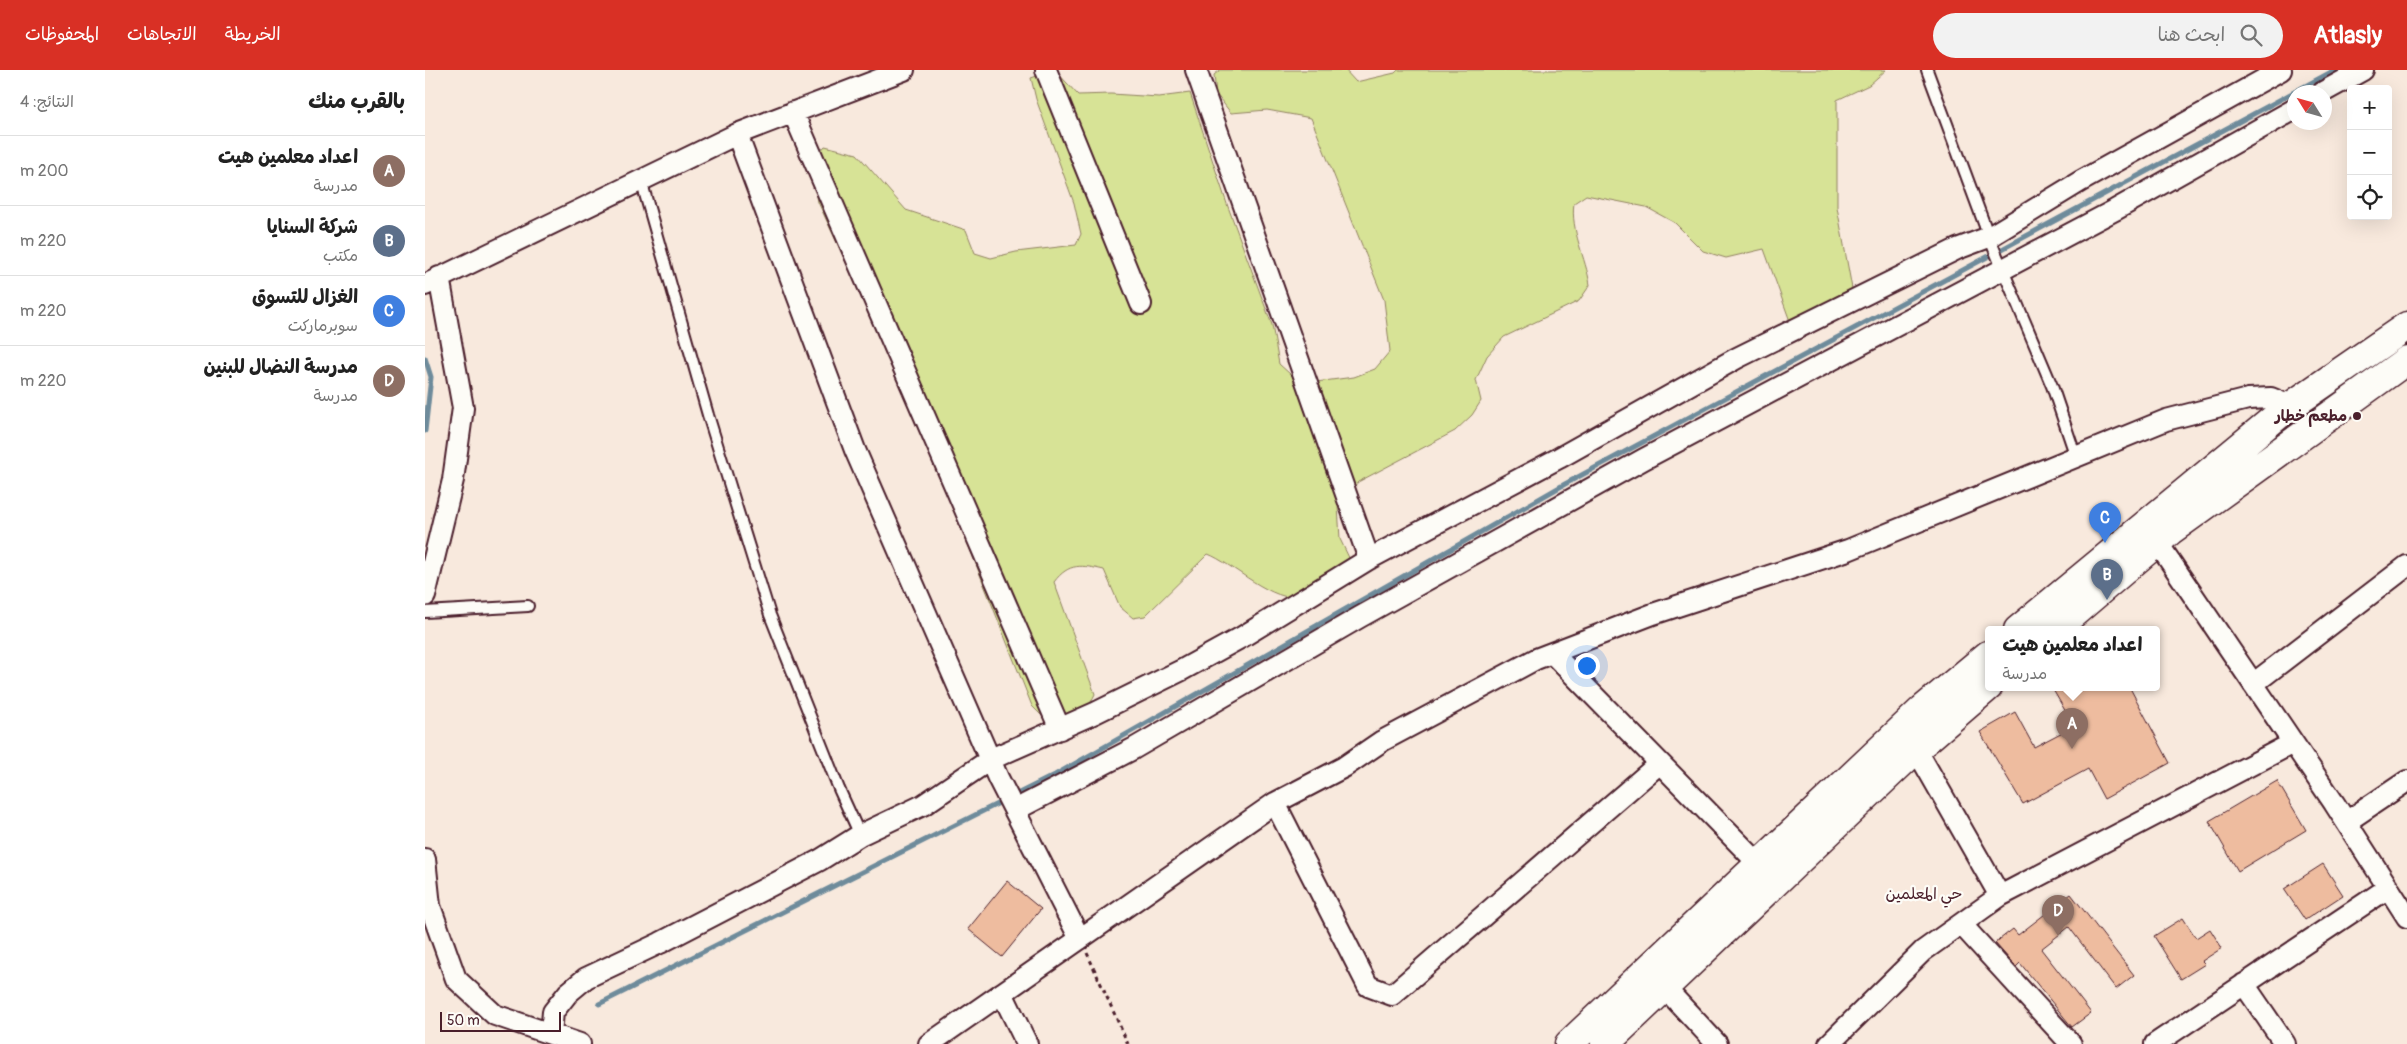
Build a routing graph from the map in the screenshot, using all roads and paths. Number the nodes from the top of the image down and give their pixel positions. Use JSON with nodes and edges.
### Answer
{"nodes":[{"id":1,"x":904,"y":70,"type":"edge"},
{"id":2,"x":1046,"y":70,"type":"edge"},
{"id":3,"x":1196,"y":70,"type":"edge"},
{"id":4,"x":1927,"y":70,"type":"edge"},
{"id":5,"x":2281,"y":70,"type":"edge"},
{"id":6,"x":2363,"y":70,"type":"edge"},
{"id":7,"x":2332,"y":87,"type":"edge"},
{"id":8,"x":793,"y":112,"type":"junction"},
{"id":9,"x":2287,"y":113,"type":"edge"},
{"id":10,"x":737,"y":134,"type":"junction"},
{"id":11,"x":641,"y":180,"type":"junction"},
{"id":12,"x":1989,"y":236,"type":"junction"},
{"id":13,"x":2002,"y":269,"type":"junction"},
{"id":14,"x":432,"y":281,"type":"edge"},
{"id":15,"x":1141,"y":304,"type":"dead end"},
{"id":16,"x":2407,"y":326,"type":"edge"},
{"id":17,"x":2407,"y":360,"type":"edge"},
{"id":18,"x":2355,"y":362,"type":"junction"},
{"id":19,"x":2373,"y":385,"type":"junction"},
{"id":20,"x":2290,"y":406,"type":"junction"},
{"id":21,"x":2076,"y":457,"type":"junction"},
{"id":22,"x":2157,"y":542,"type":"junction"},
{"id":23,"x":1369,"y":559,"type":"junction"},
{"id":24,"x":2407,"y":566,"type":"edge"},
{"id":25,"x":425,"y":596,"type":"edge"},
{"id":26,"x":528,"y":606,"type":"dead end"},
{"id":27,"x":425,"y":612,"type":"edge"},
{"id":28,"x":2023,"y":626,"type":"edge"},
{"id":29,"x":2059,"y":626,"type":"edge"},
{"id":30,"x":1552,"y":654,"type":"junction"},
{"id":31,"x":1985,"y":658,"type":"edge"},
{"id":32,"x":2253,"y":684,"type":"junction"},
{"id":33,"x":1985,"y":690,"type":"edge"},
{"id":34,"x":1060,"y":729,"type":"junction"},
{"id":35,"x":2293,"y":743,"type":"junction"},
{"id":36,"x":1916,"y":749,"type":"junction"},
{"id":37,"x":991,"y":759,"type":"junction"},
{"id":38,"x":1660,"y":763,"type":"junction"},
{"id":39,"x":2407,"y":781,"type":"edge"},
{"id":40,"x":1275,"y":803,"type":"junction"},
{"id":41,"x":1013,"y":807,"type":"junction"},
{"id":42,"x":2346,"y":822,"type":"junction"},
{"id":43,"x":860,"y":835,"type":"junction"},
{"id":44,"x":425,"y":859,"type":"edge"},
{"id":45,"x":1759,"y":864,"type":"junction"},
{"id":46,"x":2388,"y":888,"type":"junction"},
{"id":47,"x":1999,"y":896,"type":"junction"},
{"id":48,"x":2407,"y":917,"type":"edge"},
{"id":49,"x":1961,"y":924,"type":"junction"},
{"id":50,"x":1080,"y":939,"type":"junction"},
{"id":51,"x":2244,"y":984,"type":"junction"},
{"id":52,"x":1664,"y":987,"type":"junction"},
{"id":53,"x":1002,"y":993,"type":"junction"},
{"id":54,"x":551,"y":1034,"type":"junction"},
{"id":55,"x":2065,"y":1042,"type":"edge"},
{"id":56,"x":580,"y":1044,"type":"edge"},
{"id":57,"x":929,"y":1044,"type":"edge"},
{"id":58,"x":1027,"y":1044,"type":"edge"},
{"id":59,"x":1128,"y":1044,"type":"edge"},
{"id":60,"x":1569,"y":1044,"type":"edge"},
{"id":61,"x":1605,"y":1044,"type":"edge"},
{"id":62,"x":1717,"y":1044,"type":"edge"},
{"id":63,"x":1829,"y":1044,"type":"edge"},
{"id":64,"x":2155,"y":1044,"type":"edge"},
{"id":65,"x":2285,"y":1044,"type":"edge"}],
"edges":[{"from":1,"to":8,"type":"street"},
{"from":2,"to":15,"type":"street"},
{"from":3,"to":23,"type":"street"},
{"from":4,"to":12,"type":"lane"},
{"from":5,"to":12,"type":"street"},
{"from":6,"to":7,"type":"street"},
{"from":8,"to":10,"type":"street"},
{"from":8,"to":34,"type":"street"},
{"from":9,"to":13,"type":"street"},
{"from":10,"to":11,"type":"street"},
{"from":10,"to":37,"type":"street"},
{"from":11,"to":14,"type":"street"},
{"from":11,"to":43,"type":"lane"},
{"from":12,"to":13,"type":"lane"},
{"from":12,"to":23,"type":"street"},
{"from":13,"to":21,"type":"lane"},
{"from":13,"to":41,"type":"street"},
{"from":14,"to":25,"type":"street"},
{"from":16,"to":18,"type":"main road"},
{"from":17,"to":19,"type":"main road"},
{"from":18,"to":19,"type":"main road"},
{"from":18,"to":20,"type":"main road"},
{"from":19,"to":22,"type":"main road"},
{"from":20,"to":21,"type":"street"},
{"from":20,"to":28,"type":"main road"},
{"from":21,"to":30,"type":"street"},
{"from":22,"to":29,"type":"main road"},
{"from":22,"to":32,"type":"street"},
{"from":23,"to":34,"type":"street"},
{"from":24,"to":32,"type":"street"},
{"from":26,"to":27,"type":"lane"},
{"from":30,"to":38,"type":"street"},
{"from":30,"to":40,"type":"street"},
{"from":31,"to":45,"type":"main road"},
{"from":32,"to":35,"type":"street"},
{"from":33,"to":36,"type":"main road"},
{"from":34,"to":37,"type":"street"},
{"from":35,"to":42,"type":"street"},
{"from":35,"to":47,"type":"street"},
{"from":36,"to":47,"type":"street"},
{"from":36,"to":52,"type":"main road"},
{"from":37,"to":41,"type":"street"},
{"from":37,"to":43,"type":"street"},
{"from":38,"to":40,"type":"street"},
{"from":38,"to":45,"type":"street"},
{"from":39,"to":42,"type":"street"},
{"from":40,"to":50,"type":"street"},
{"from":41,"to":50,"type":"street"},
{"from":42,"to":46,"type":"street"},
{"from":43,"to":54,"type":"street"},
{"from":44,"to":54,"type":"street"},
{"from":45,"to":60,"type":"main road"},
{"from":46,"to":48,"type":"street"},
{"from":46,"to":51,"type":"street"},
{"from":47,"to":49,"type":"street"},
{"from":49,"to":55,"type":"street"},
{"from":49,"to":63,"type":"street"},
{"from":50,"to":53,"type":"street"},
{"from":50,"to":59,"type":"path"},
{"from":51,"to":64,"type":"street"},
{"from":51,"to":65,"type":"street"},
{"from":52,"to":61,"type":"main road"},
{"from":52,"to":62,"type":"street"},
{"from":53,"to":57,"type":"street"},
{"from":53,"to":58,"type":"street"},
{"from":54,"to":56,"type":"street"}]}
